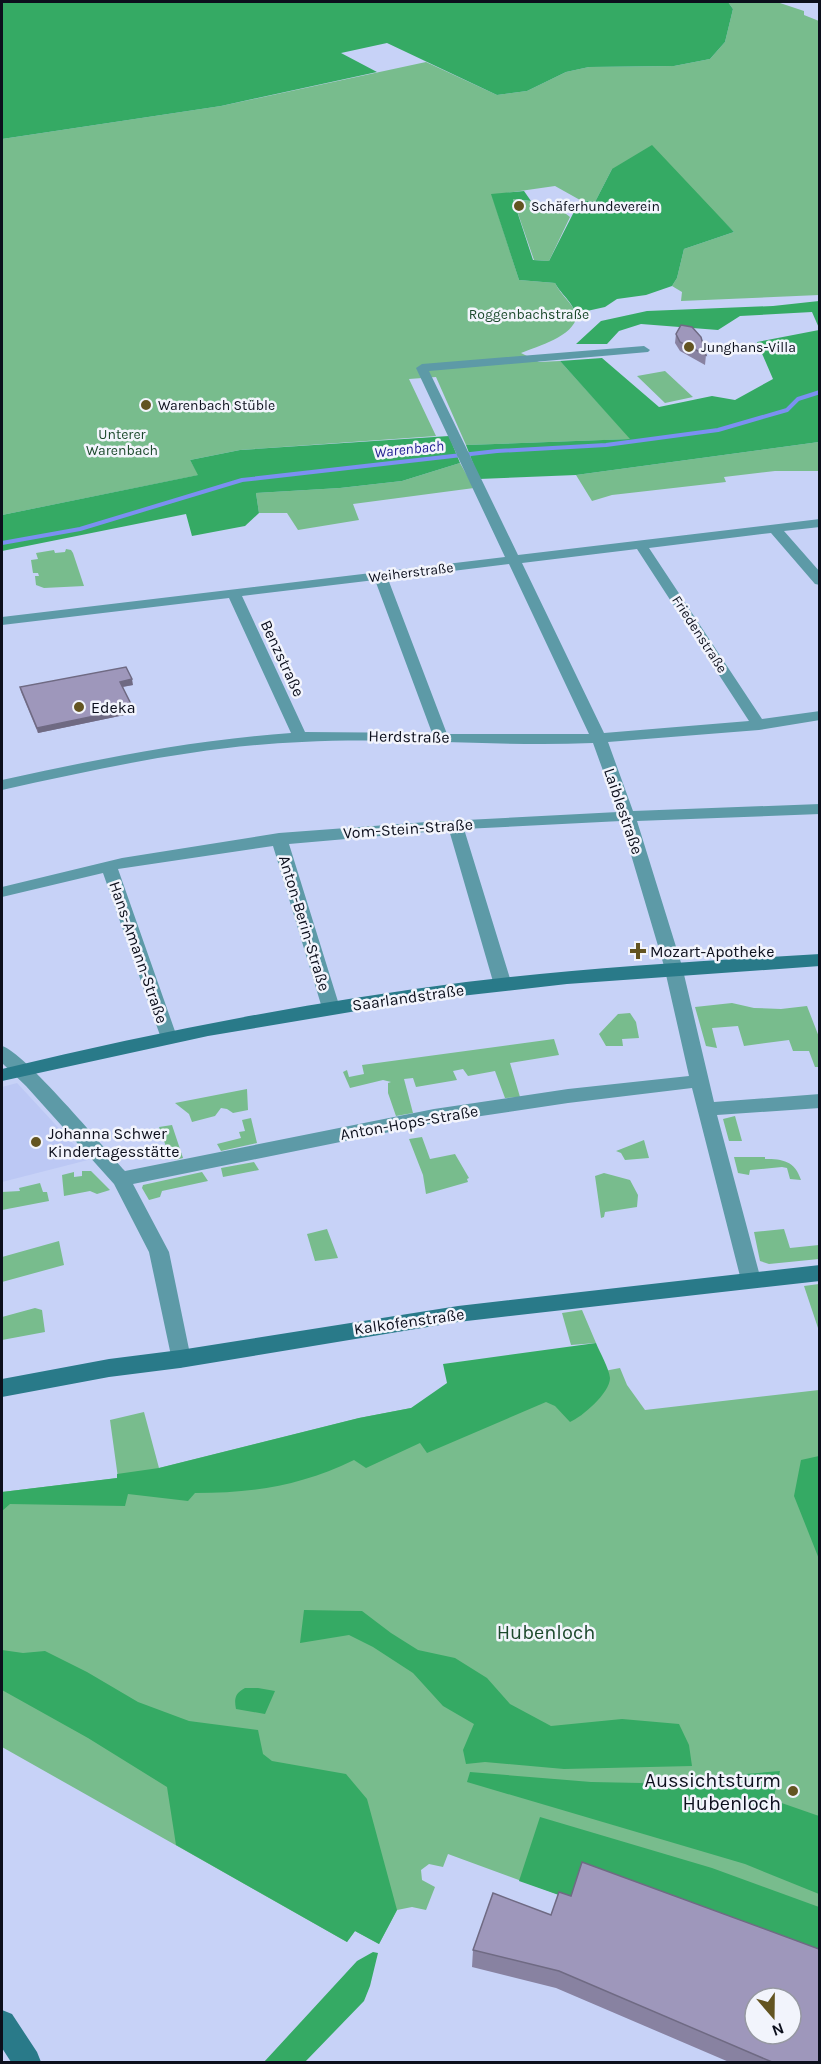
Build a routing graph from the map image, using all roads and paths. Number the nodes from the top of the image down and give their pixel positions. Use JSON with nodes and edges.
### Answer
{"nodes":[{"id":1,"x":644,"y":350,"type":"dead end"},
{"id":2,"x":819,"y":523,"type":"edge"},
{"id":3,"x":775,"y":529,"type":"junction"},
{"id":4,"x":640,"y":544,"type":"junction"},
{"id":5,"x":512,"y":560,"type":"junction"},
{"id":6,"x":380,"y":576,"type":"junction"},
{"id":7,"x":819,"y":580,"type":"edge"},
{"id":8,"x":234,"y":594,"type":"junction"},
{"id":9,"x":2,"y":621,"type":"edge"},
{"id":10,"x":819,"y":715,"type":"edge"},
{"id":11,"x":759,"y":725,"type":"junction"},
{"id":12,"x":300,"y":737,"type":"junction"},
{"id":13,"x":441,"y":737,"type":"junction"},
{"id":14,"x":598,"y":739,"type":"junction"},
{"id":15,"x":2,"y":785,"type":"edge"},
{"id":16,"x":819,"y":809,"type":"edge"},
{"id":17,"x":627,"y":815,"type":"junction"},
{"id":18,"x":455,"y":825,"type":"junction"},
{"id":19,"x":279,"y":838,"type":"junction"},
{"id":20,"x":109,"y":867,"type":"junction"},
{"id":21,"x":2,"y":892,"type":"edge"},
{"id":22,"x":819,"y":960,"type":"edge"},
{"id":23,"x":674,"y":969,"type":"junction"},
{"id":24,"x":503,"y":985,"type":"junction"},
{"id":25,"x":331,"y":1008,"type":"junction"},
{"id":26,"x":168,"y":1037,"type":"junction"},
{"id":27,"x":2,"y":1052,"type":"edge"},
{"id":28,"x":22,"y":1070,"type":"junction"},
{"id":29,"x":2,"y":1075,"type":"edge"},
{"id":30,"x":699,"y":1081,"type":"junction"},
{"id":31,"x":819,"y":1101,"type":"edge"},
{"id":32,"x":707,"y":1109,"type":"junction"},
{"id":33,"x":121,"y":1179,"type":"junction"},
{"id":34,"x":819,"y":1273,"type":"edge"},
{"id":35,"x":751,"y":1280,"type":"junction"},
{"id":36,"x":180,"y":1359,"type":"junction"},
{"id":37,"x":2,"y":1388,"type":"edge"},
{"id":38,"x":2,"y":2024,"type":"edge"},
{"id":39,"x":27,"y":2062,"type":"edge"}],
"edges":[{"from":1,"to":5,"type":"street","name":"Laiblestraße"},
{"from":2,"to":3,"type":"street","name":"Weiherstraße"},
{"from":3,"to":4,"type":"street","name":"Weiherstraße"},
{"from":3,"to":7,"type":"street"},
{"from":4,"to":5,"type":"street","name":"Weiherstraße"},
{"from":4,"to":11,"type":"street","name":"Friedenstraße"},
{"from":5,"to":6,"type":"street","name":"Weiherstraße"},
{"from":5,"to":14,"type":"street","name":"Laiblestraße"},
{"from":6,"to":8,"type":"street","name":"Weiherstraße"},
{"from":6,"to":13,"type":"street"},
{"from":8,"to":9,"type":"street","name":"Weiherstraße"},
{"from":8,"to":12,"type":"street","name":"Benzstraße"},
{"from":10,"to":11,"type":"street","name":"Herdstraße"},
{"from":11,"to":14,"type":"street","name":"Herdstraße"},
{"from":12,"to":13,"type":"street","name":"Herdstraße"},
{"from":12,"to":15,"type":"street","name":"Herdstraße"},
{"from":13,"to":14,"type":"street","name":"Herdstraße"},
{"from":14,"to":17,"type":"street","name":"Laiblestraße"},
{"from":16,"to":17,"type":"street","name":"Vom-Stein-Straße"},
{"from":17,"to":18,"type":"street","name":"Vom-Stein-Straße"},
{"from":17,"to":23,"type":"street","name":"Laiblestraße"},
{"from":18,"to":19,"type":"street","name":"Vom-Stein-Straße"},
{"from":18,"to":24,"type":"street"},
{"from":19,"to":20,"type":"street","name":"Vom-Stein-Straße"},
{"from":19,"to":25,"type":"street","name":"Anton-Berin-Straße"},
{"from":20,"to":21,"type":"street","name":"Vom-Stein-Straße"},
{"from":20,"to":26,"type":"street","name":"Hans-Amann-Straße"},
{"from":22,"to":23,"type":"street","name":"Saarlandstraße"},
{"from":23,"to":24,"type":"street","name":"Saarlandstraße"},
{"from":23,"to":30,"type":"street","name":"Laiblestraße"},
{"from":24,"to":25,"type":"street","name":"Saarlandstraße"},
{"from":25,"to":26,"type":"street","name":"Saarlandstraße"},
{"from":26,"to":28,"type":"street","name":"Saarlandstraße"},
{"from":27,"to":28,"type":"street"},
{"from":28,"to":29,"type":"street","name":"Saarlandstraße"},
{"from":28,"to":33,"type":"street"},
{"from":30,"to":32,"type":"street","name":"Laiblestraße"},
{"from":30,"to":33,"type":"street","name":"Anton-Hops-Straße"},
{"from":31,"to":32,"type":"street"},
{"from":32,"to":35,"type":"street","name":"Laiblestraße"},
{"from":33,"to":36,"type":"street"},
{"from":34,"to":35,"type":"street","name":"Kalkofenstraße"},
{"from":35,"to":36,"type":"street","name":"Kalkofenstraße"},
{"from":36,"to":37,"type":"street","name":"Kalkofenstraße"},
{"from":38,"to":39,"type":"street"}]}
